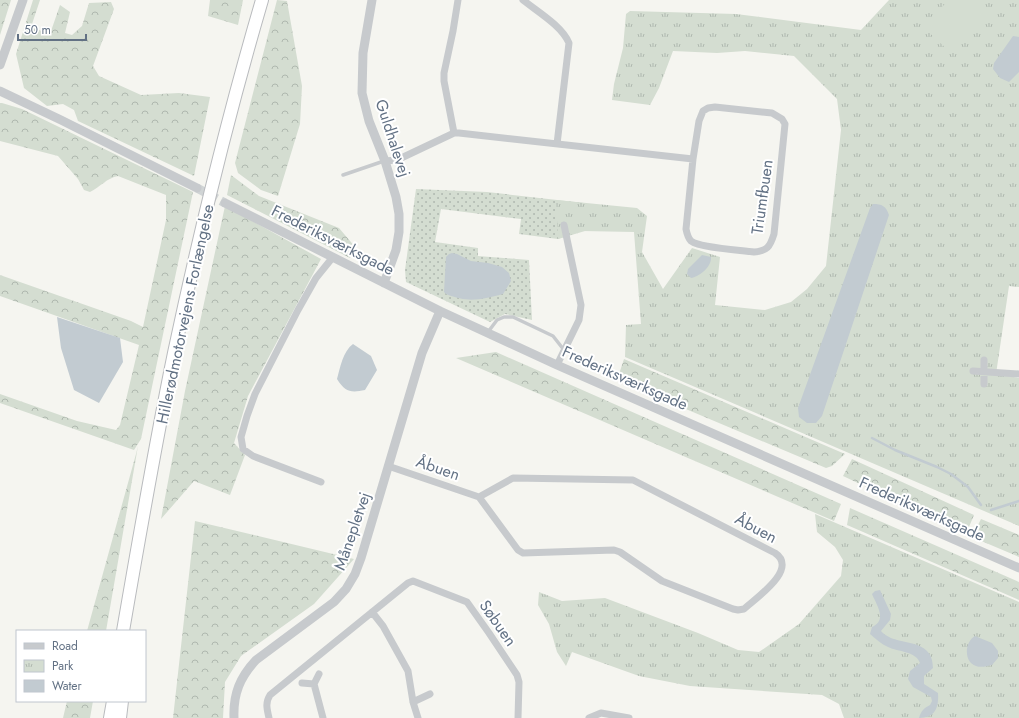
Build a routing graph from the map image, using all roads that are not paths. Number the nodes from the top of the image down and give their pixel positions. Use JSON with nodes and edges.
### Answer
{"nodes":[{"id":1,"x":23,"y":0,"type":"edge"},
{"id":2,"x":262,"y":0,"type":"edge"},
{"id":3,"x":372,"y":0,"type":"edge"},
{"id":4,"x":458,"y":0,"type":"edge"},
{"id":5,"x":523,"y":0,"type":"edge"},
{"id":6,"x":0,"y":65,"type":"edge"},
{"id":7,"x":0,"y":92,"type":"edge"},
{"id":8,"x":454,"y":133,"type":"junction"},
{"id":9,"x":557,"y":144,"type":"junction"},
{"id":10,"x":693,"y":159,"type":"junction"},
{"id":11,"x":385,"y":161,"type":"junction"},
{"id":12,"x":343,"y":175,"type":"dead end"},
{"id":13,"x":197,"y":188,"type":"tunnel mouth"},
{"id":14,"x":225,"y":203,"type":"tunnel mouth"},
{"id":15,"x":564,"y":225,"type":"dead end"},
{"id":16,"x":333,"y":257,"type":"junction"},
{"id":17,"x":384,"y":283,"type":"junction"},
{"id":18,"x":440,"y":311,"type":"junction"},
{"id":19,"x":488,"y":333,"type":"junction"},
{"id":20,"x":564,"y":350,"type":"junction"},
{"id":21,"x":984,"y":360,"type":"dead end"},
{"id":22,"x":557,"y":365,"type":"junction"},
{"id":23,"x":974,"y":372,"type":"dead end"},
{"id":24,"x":984,"y":372,"type":"junction"},
{"id":25,"x":1019,"y":374,"type":"edge"},
{"id":26,"x":984,"y":384,"type":"dead end"},
{"id":27,"x":388,"y":466,"type":"junction"},
{"id":28,"x":321,"y":482,"type":"dead end"},
{"id":29,"x":479,"y":497,"type":"junction"},
{"id":30,"x":1019,"y":568,"type":"edge"},
{"id":31,"x":372,"y":612,"type":"junction"},
{"id":32,"x":123,"y":630,"type":"edge"},
{"id":33,"x":319,"y":674,"type":"dead end"},
{"id":34,"x":302,"y":682,"type":"dead end"},
{"id":35,"x":314,"y":684,"type":"junction"},
{"id":36,"x":430,"y":694,"type":"dead end"},
{"id":37,"x":113,"y":702,"type":"edge"},
{"id":38,"x":122,"y":702,"type":"edge"},
{"id":39,"x":413,"y":702,"type":"junction"},
{"id":40,"x":110,"y":718,"type":"edge"},
{"id":41,"x":120,"y":718,"type":"edge"},
{"id":42,"x":234,"y":718,"type":"edge"},
{"id":43,"x":269,"y":718,"type":"edge"},
{"id":44,"x":323,"y":718,"type":"edge"},
{"id":45,"x":418,"y":718,"type":"edge"},
{"id":46,"x":518,"y":718,"type":"edge"},
{"id":47,"x":589,"y":718,"type":"edge"},
{"id":48,"x":626,"y":718,"type":"edge"}],
"edges":[{"from":1,"to":6,"type":"street"},
{"from":2,"to":32,"type":"highway","name":"Hillerødmotorvejens Forlængelse"},
{"from":3,"to":11,"type":"street","name":"Guldhalevej"},
{"from":4,"to":8,"type":"street"},
{"from":5,"to":9,"type":"street"},
{"from":7,"to":13,"type":"street"},
{"from":8,"to":9,"type":"street"},
{"from":8,"to":11,"type":"street"},
{"from":9,"to":10,"type":"street"},
{"from":10,"to":10,"type":"street","name":"Triumfbuen"},
{"from":11,"to":12,"type":"lane"},
{"from":11,"to":17,"type":"street","name":"Guldhalevej"},
{"from":14,"to":16,"type":"street","name":"Frederiksværksgade"},
{"from":15,"to":20,"type":"street"},
{"from":16,"to":17,"type":"street","name":"Frederiksværksgade"},
{"from":16,"to":28,"type":"street"},
{"from":17,"to":18,"type":"street","name":"Frederiksværksgade"},
{"from":18,"to":19,"type":"street","name":"Frederiksværksgade"},
{"from":18,"to":27,"type":"street","name":"Månepletvej"},
{"from":19,"to":20,"type":"lane"},
{"from":19,"to":22,"type":"street","name":"Frederiksværksgade"},
{"from":20,"to":22,"type":"street"},
{"from":21,"to":24,"type":"street"},
{"from":22,"to":30,"type":"street","name":"Frederiksværksgade"},
{"from":23,"to":24,"type":"street"},
{"from":24,"to":25,"type":"street"},
{"from":24,"to":26,"type":"street"},
{"from":27,"to":29,"type":"street","name":"Åbuen"},
{"from":27,"to":42,"type":"street","name":"Månepletvej"},
{"from":29,"to":29,"type":"street","name":"Åbuen"},
{"from":31,"to":39,"type":"street"},
{"from":31,"to":43,"type":"street","name":"Søbuen"},
{"from":31,"to":46,"type":"street","name":"Søbuen"},
{"from":33,"to":35,"type":"street"},
{"from":34,"to":35,"type":"street"},
{"from":35,"to":44,"type":"street"},
{"from":36,"to":39,"type":"street"},
{"from":37,"to":40,"type":"highway"},
{"from":38,"to":41,"type":"highway"},
{"from":39,"to":45,"type":"street"},
{"from":47,"to":48,"type":"street"}]}
